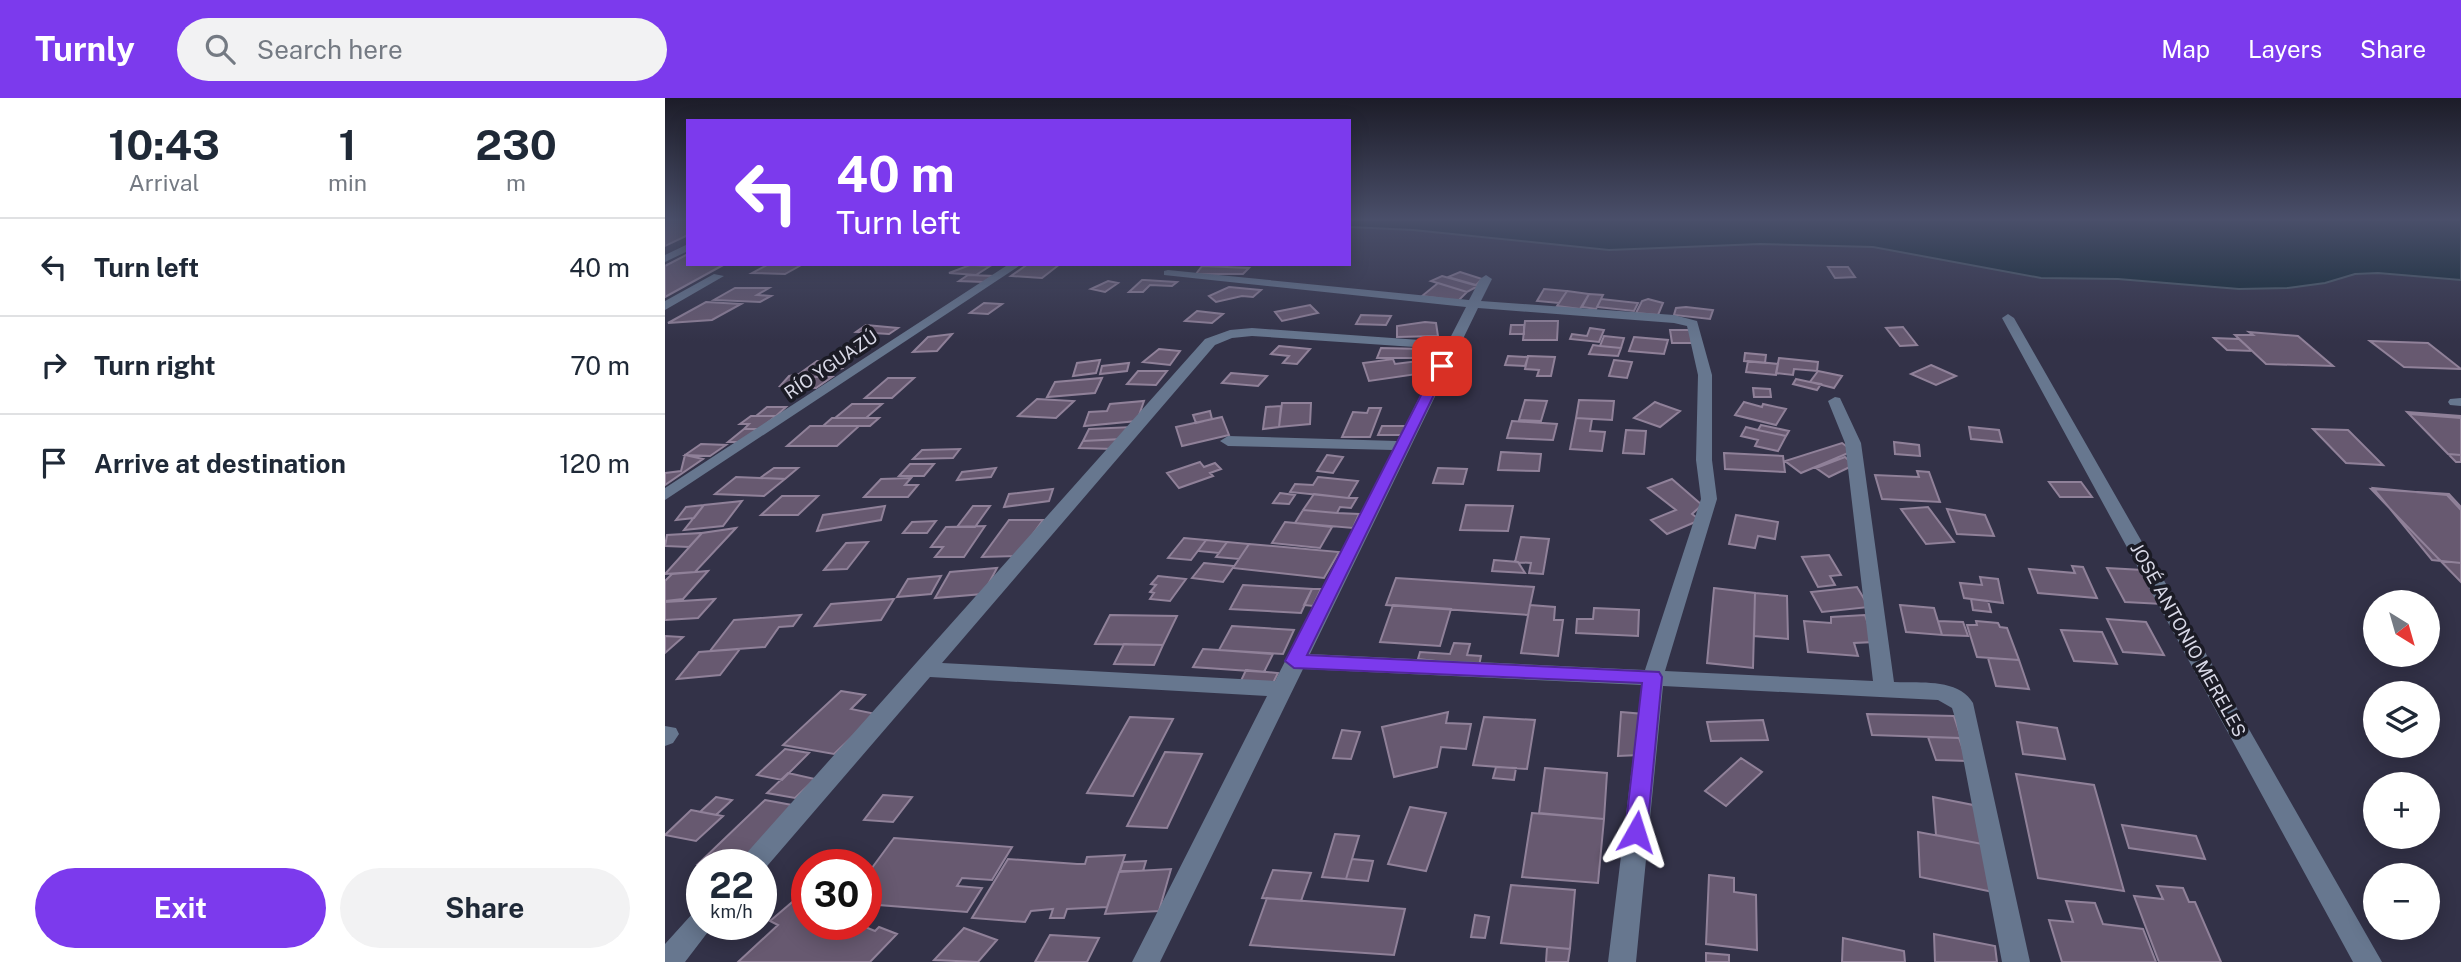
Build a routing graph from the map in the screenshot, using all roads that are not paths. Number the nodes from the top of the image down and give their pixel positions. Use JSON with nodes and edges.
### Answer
{"nodes":[{"id":1,"x":1014,"y":266,"type":"edge"},
{"id":2,"x":1168,"y":273,"type":"dead end"},
{"id":3,"x":718,"y":276,"type":"dead end"},
{"id":4,"x":1486,"y":279,"type":"dead end"},
{"id":5,"x":1473,"y":304,"type":"junction"},
{"id":6,"x":665,"y":306,"type":"edge"},
{"id":7,"x":2008,"y":318,"type":"dead end"},
{"id":8,"x":1452,"y":346,"type":"junction"},
{"id":9,"x":1835,"y":401,"type":"dead end"},
{"id":10,"x":1228,"y":441,"type":"dead end"},
{"id":11,"x":1401,"y":446,"type":"junction"},
{"id":12,"x":665,"y":495,"type":"edge"},
{"id":13,"x":1294,"y":661,"type":"junction"},
{"id":14,"x":925,"y":669,"type":"junction"},
{"id":15,"x":1653,"y":677,"type":"junction"},
{"id":16,"x":1884,"y":688,"type":"junction"},
{"id":17,"x":1281,"y":689,"type":"junction"},
{"id":18,"x":766,"y":849,"type":"edge"},
{"id":19,"x":686,"y":940,"type":"edge"},
{"id":20,"x":667,"y":962,"type":"edge"},
{"id":21,"x":1146,"y":962,"type":"edge"},
{"id":22,"x":1622,"y":962,"type":"edge"},
{"id":23,"x":2016,"y":962,"type":"edge"},
{"id":24,"x":2368,"y":962,"type":"edge"}],
"edges":[{"from":1,"to":12,"type":"street","name":"RÍO YGUAZÚ"},
{"from":2,"to":5,"type":"street"},
{"from":3,"to":6,"type":"street"},
{"from":4,"to":5,"type":"street"},
{"from":5,"to":8,"type":"street"},
{"from":5,"to":15,"type":"street"},
{"from":7,"to":24,"type":"street","name":"JOSÉ ANTONIO MERELES"},
{"from":8,"to":11,"type":"street"},
{"from":8,"to":14,"type":"street"},
{"from":9,"to":16,"type":"street"},
{"from":10,"to":11,"type":"street"},
{"from":11,"to":13,"type":"street"},
{"from":13,"to":15,"type":"street"},
{"from":13,"to":17,"type":"street"},
{"from":14,"to":17,"type":"street"},
{"from":14,"to":18,"type":"street"},
{"from":15,"to":16,"type":"street"},
{"from":15,"to":22,"type":"street"},
{"from":16,"to":23,"type":"street"},
{"from":17,"to":21,"type":"street"},
{"from":19,"to":20,"type":"street"}]}
